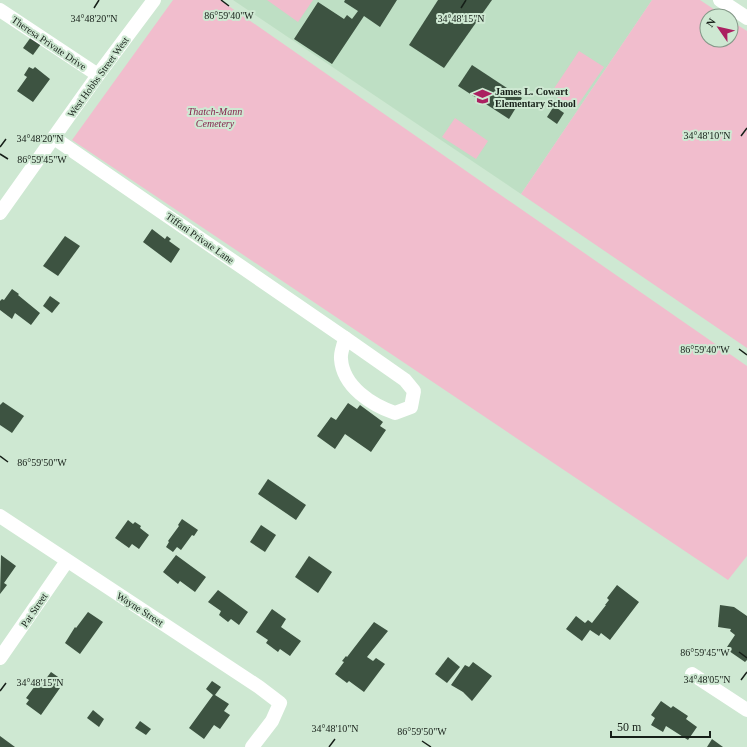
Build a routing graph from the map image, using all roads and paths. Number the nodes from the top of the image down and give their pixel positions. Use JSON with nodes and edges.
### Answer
{"nodes":[{"id":1,"x":154,"y":0,"type":"edge"},
{"id":2,"x":720,"y":0,"type":"edge"},
{"id":3,"x":0,"y":10,"type":"edge"},
{"id":4,"x":747,"y":18,"type":"edge"},
{"id":5,"x":98,"y":76,"type":"junction"},
{"id":6,"x":54,"y":138,"type":"junction"},
{"id":7,"x":0,"y":213,"type":"edge"},
{"id":8,"x":345,"y":338,"type":"junction"},
{"id":9,"x":0,"y":516,"type":"edge"},
{"id":10,"x":68,"y":561,"type":"junction"},
{"id":11,"x":0,"y":658,"type":"edge"},
{"id":12,"x":692,"y":674,"type":"dead end"},
{"id":13,"x":747,"y":710,"type":"edge"},
{"id":14,"x":252,"y":747,"type":"edge"}],
"edges":[{"from":1,"to":5,"type":"street","name":"West Hobbs Street West"},
{"from":2,"to":4,"type":"street"},
{"from":3,"to":5,"type":"street","name":"Theresa Private Drive"},
{"from":5,"to":6,"type":"street","name":"West Hobbs Street West"},
{"from":6,"to":7,"type":"street","name":"West Hobbs Street West"},
{"from":6,"to":8,"type":"street","name":"Tiffani Private Lane"},
{"from":8,"to":8,"type":"street","name":"Tiffani Private Lane"},
{"from":9,"to":10,"type":"street","name":"Wayne Street"},
{"from":10,"to":11,"type":"street","name":"Pat Street"},
{"from":10,"to":14,"type":"street","name":"Wayne Street"},
{"from":12,"to":13,"type":"street"}]}
